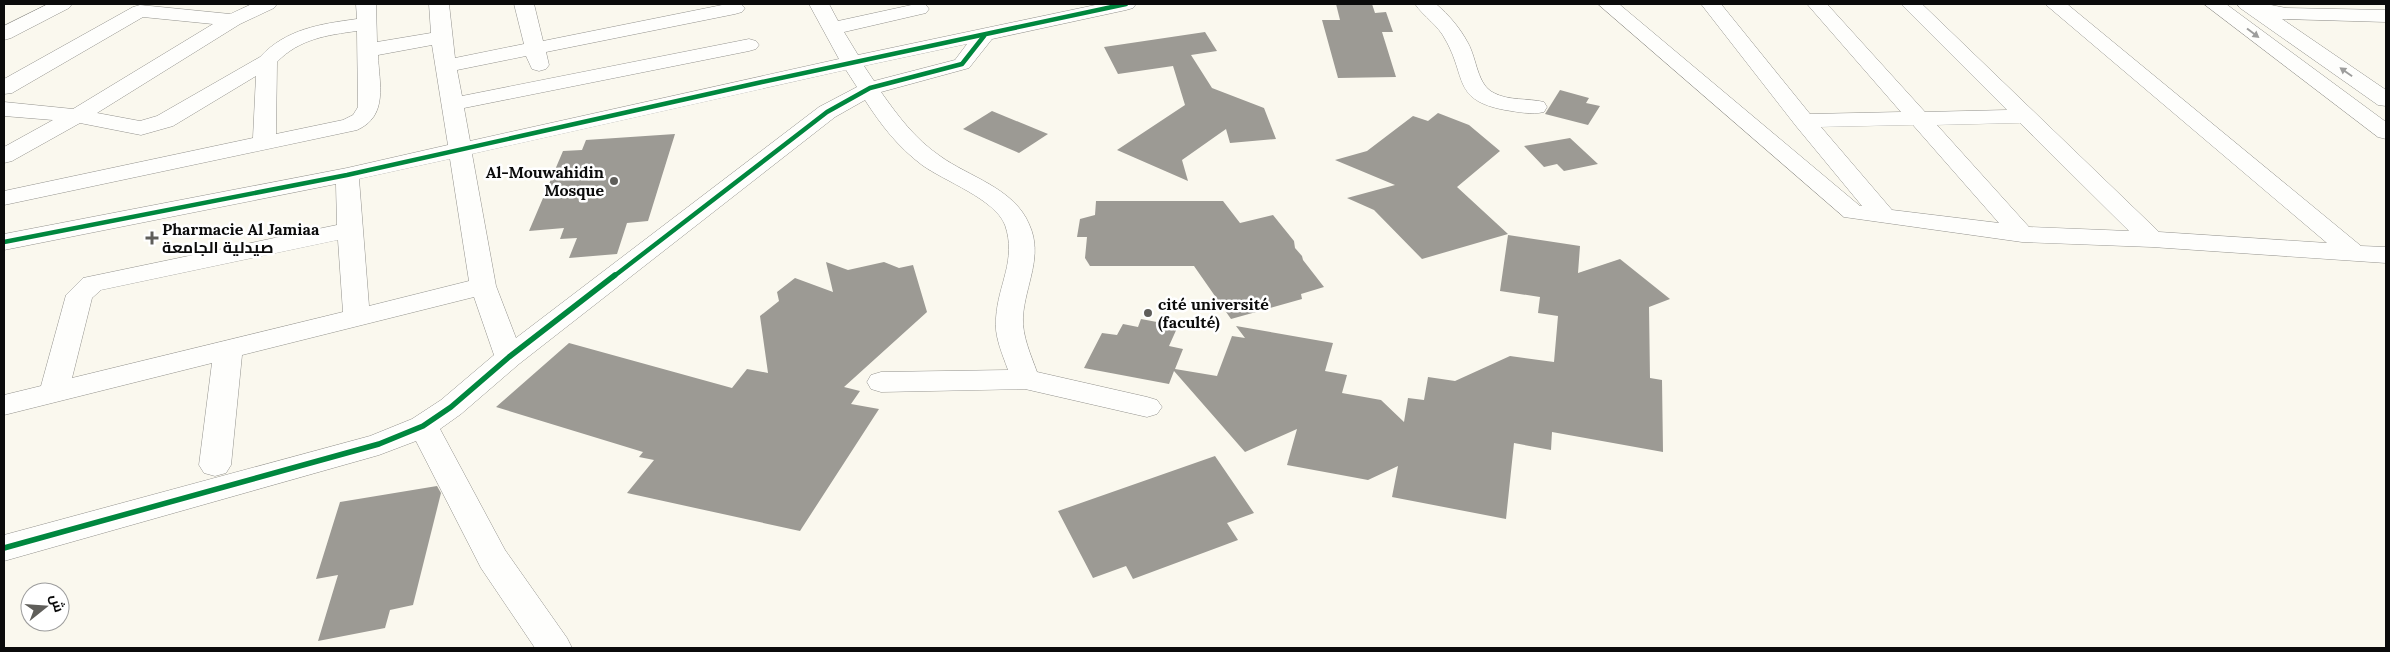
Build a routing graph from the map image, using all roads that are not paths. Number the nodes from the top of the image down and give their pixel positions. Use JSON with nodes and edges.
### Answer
{"nodes":[{"id":1,"x":62,"y":4,"type":"edge"},
{"id":2,"x":267,"y":4,"type":"edge"},
{"id":3,"x":439,"y":4,"type":"edge"},
{"id":4,"x":524,"y":4,"type":"edge"},
{"id":5,"x":819,"y":4,"type":"edge"},
{"id":6,"x":1126,"y":4,"type":"edge"},
{"id":7,"x":1425,"y":4,"type":"edge"},
{"id":8,"x":1608,"y":4,"type":"edge"},
{"id":9,"x":1711,"y":4,"type":"edge"},
{"id":10,"x":1818,"y":4,"type":"edge"},
{"id":11,"x":1911,"y":4,"type":"edge"},
{"id":12,"x":2055,"y":4,"type":"edge"},
{"id":13,"x":2214,"y":4,"type":"edge"},
{"id":14,"x":2245,"y":4,"type":"edge"},
{"id":15,"x":734,"y":6,"type":"edge"},
{"id":16,"x":923,"y":6,"type":"edge"},
{"id":17,"x":144,"y":8,"type":"edge"},
{"id":18,"x":367,"y":13,"type":"edge"},
{"id":19,"x":2386,"y":16,"type":"edge"},
{"id":20,"x":233,"y":20,"type":"junction"},
{"id":21,"x":833,"y":28,"type":"junction"},
{"id":22,"x":4,"y":34,"type":"edge"},
{"id":23,"x":984,"y":36,"type":"junction"},
{"id":24,"x":442,"y":37,"type":"junction"},
{"id":25,"x":749,"y":45,"type":"junction"},
{"id":26,"x":535,"y":48,"type":"junction"},
{"id":27,"x":369,"y":50,"type":"junction"},
{"id":28,"x":267,"y":61,"type":"junction"},
{"id":29,"x":852,"y":64,"type":"junction"},
{"id":30,"x":447,"y":66,"type":"junction"},
{"id":31,"x":762,"y":82,"type":"junction"},
{"id":32,"x":543,"y":86,"type":"junction"},
{"id":33,"x":4,"y":88,"type":"edge"},
{"id":34,"x":870,"y":88,"type":"junction"},
{"id":35,"x":2386,"y":100,"type":"edge"},
{"id":36,"x":453,"y":104,"type":"junction"},
{"id":37,"x":1536,"y":107,"type":"dead end"},
{"id":38,"x":4,"y":109,"type":"edge"},
{"id":39,"x":78,"y":116,"type":"junction"},
{"id":40,"x":2026,"y":116,"type":"junction"},
{"id":41,"x":1920,"y":118,"type":"junction"},
{"id":42,"x":1804,"y":121,"type":"junction"},
{"id":43,"x":140,"y":128,"type":"junction"},
{"id":44,"x":2386,"y":132,"type":"edge"},
{"id":45,"x":264,"y":143,"type":"junction"},
{"id":46,"x":460,"y":149,"type":"junction"},
{"id":47,"x":4,"y":156,"type":"edge"},
{"id":48,"x":132,"y":171,"type":"junction"},
{"id":49,"x":347,"y":175,"type":"junction"},
{"id":50,"x":4,"y":198,"type":"edge"},
{"id":51,"x":1884,"y":216,"type":"junction"},
{"id":52,"x":350,"y":230,"type":"junction"},
{"id":53,"x":2022,"y":234,"type":"junction"},
{"id":54,"x":2152,"y":239,"type":"junction"},
{"id":55,"x":4,"y":242,"type":"edge"},
{"id":56,"x":2354,"y":253,"type":"junction"},
{"id":57,"x":2386,"y":255,"type":"edge"},
{"id":58,"x":483,"y":286,"type":"junction"},
{"id":59,"x":357,"y":319,"type":"junction"},
{"id":60,"x":228,"y":351,"type":"junction"},
{"id":61,"x":510,"y":357,"type":"junction"},
{"id":62,"x":1025,"y":380,"type":"junction"},
{"id":63,"x":881,"y":382,"type":"dead end"},
{"id":64,"x":54,"y":392,"type":"junction"},
{"id":65,"x":4,"y":405,"type":"edge"},
{"id":66,"x":1147,"y":407,"type":"dead end"},
{"id":67,"x":423,"y":426,"type":"junction"},
{"id":68,"x":214,"y":465,"type":"dead end"},
{"id":69,"x":4,"y":548,"type":"edge"},
{"id":70,"x":554,"y":648,"type":"edge"}],
"edges":[{"from":1,"to":22,"type":"street"},
{"from":2,"to":20,"type":"street"},
{"from":3,"to":24,"type":"street"},
{"from":4,"to":26,"type":"street"},
{"from":5,"to":21,"type":"street"},
{"from":6,"to":23,"type":"street"},
{"from":7,"to":37,"type":"street"},
{"from":8,"to":51,"type":"street"},
{"from":9,"to":42,"type":"street"},
{"from":10,"to":41,"type":"street"},
{"from":11,"to":40,"type":"street"},
{"from":12,"to":56,"type":"street"},
{"from":13,"to":44,"type":"street","one_way":true},
{"from":14,"to":19,"type":"street"},
{"from":35,"to":14,"type":"street","one_way":true},
{"from":15,"to":25,"type":"street"},
{"from":15,"to":26,"type":"street"},
{"from":16,"to":21,"type":"street"},
{"from":17,"to":20,"type":"street"},
{"from":17,"to":33,"type":"street"},
{"from":18,"to":27,"type":"street"},
{"from":18,"to":28,"type":"street"},
{"from":20,"to":39,"type":"street"},
{"from":21,"to":29,"type":"street"},
{"from":23,"to":29,"type":"street"},
{"from":23,"to":34,"type":"street"},
{"from":24,"to":27,"type":"street"},
{"from":24,"to":30,"type":"street"},
{"from":25,"to":31,"type":"street"},
{"from":25,"to":32,"type":"street"},
{"from":26,"to":30,"type":"street"},
{"from":26,"to":32,"type":"street"},
{"from":27,"to":45,"type":"street"},
{"from":28,"to":43,"type":"street"},
{"from":28,"to":45,"type":"street"},
{"from":29,"to":31,"type":"street"},
{"from":29,"to":34,"type":"street"},
{"from":30,"to":36,"type":"street"},
{"from":31,"to":46,"type":"street"},
{"from":32,"to":36,"type":"street"},
{"from":34,"to":61,"type":"street"},
{"from":34,"to":62,"type":"street"},
{"from":36,"to":46,"type":"street"},
{"from":38,"to":39,"type":"street"},
{"from":39,"to":43,"type":"street"},
{"from":39,"to":47,"type":"street"},
{"from":40,"to":41,"type":"street"},
{"from":40,"to":54,"type":"street"},
{"from":41,"to":42,"type":"street"},
{"from":41,"to":53,"type":"street"},
{"from":42,"to":51,"type":"street"},
{"from":43,"to":48,"type":"street"},
{"from":45,"to":48,"type":"street"},
{"from":46,"to":49,"type":"street"},
{"from":46,"to":58,"type":"street"},
{"from":48,"to":50,"type":"street"},
{"from":49,"to":52,"type":"street"},
{"from":49,"to":55,"type":"street"},
{"from":51,"to":53,"type":"street"},
{"from":52,"to":59,"type":"street"},
{"from":52,"to":64,"type":"street"},
{"from":53,"to":54,"type":"street"},
{"from":54,"to":56,"type":"street"},
{"from":56,"to":57,"type":"street"},
{"from":58,"to":59,"type":"street"},
{"from":58,"to":61,"type":"street"},
{"from":59,"to":60,"type":"street"},
{"from":60,"to":64,"type":"street"},
{"from":60,"to":68,"type":"street"},
{"from":61,"to":67,"type":"street"},
{"from":62,"to":63,"type":"street"},
{"from":62,"to":66,"type":"street"},
{"from":64,"to":65,"type":"street"},
{"from":67,"to":69,"type":"street"},
{"from":67,"to":70,"type":"street"}]}
